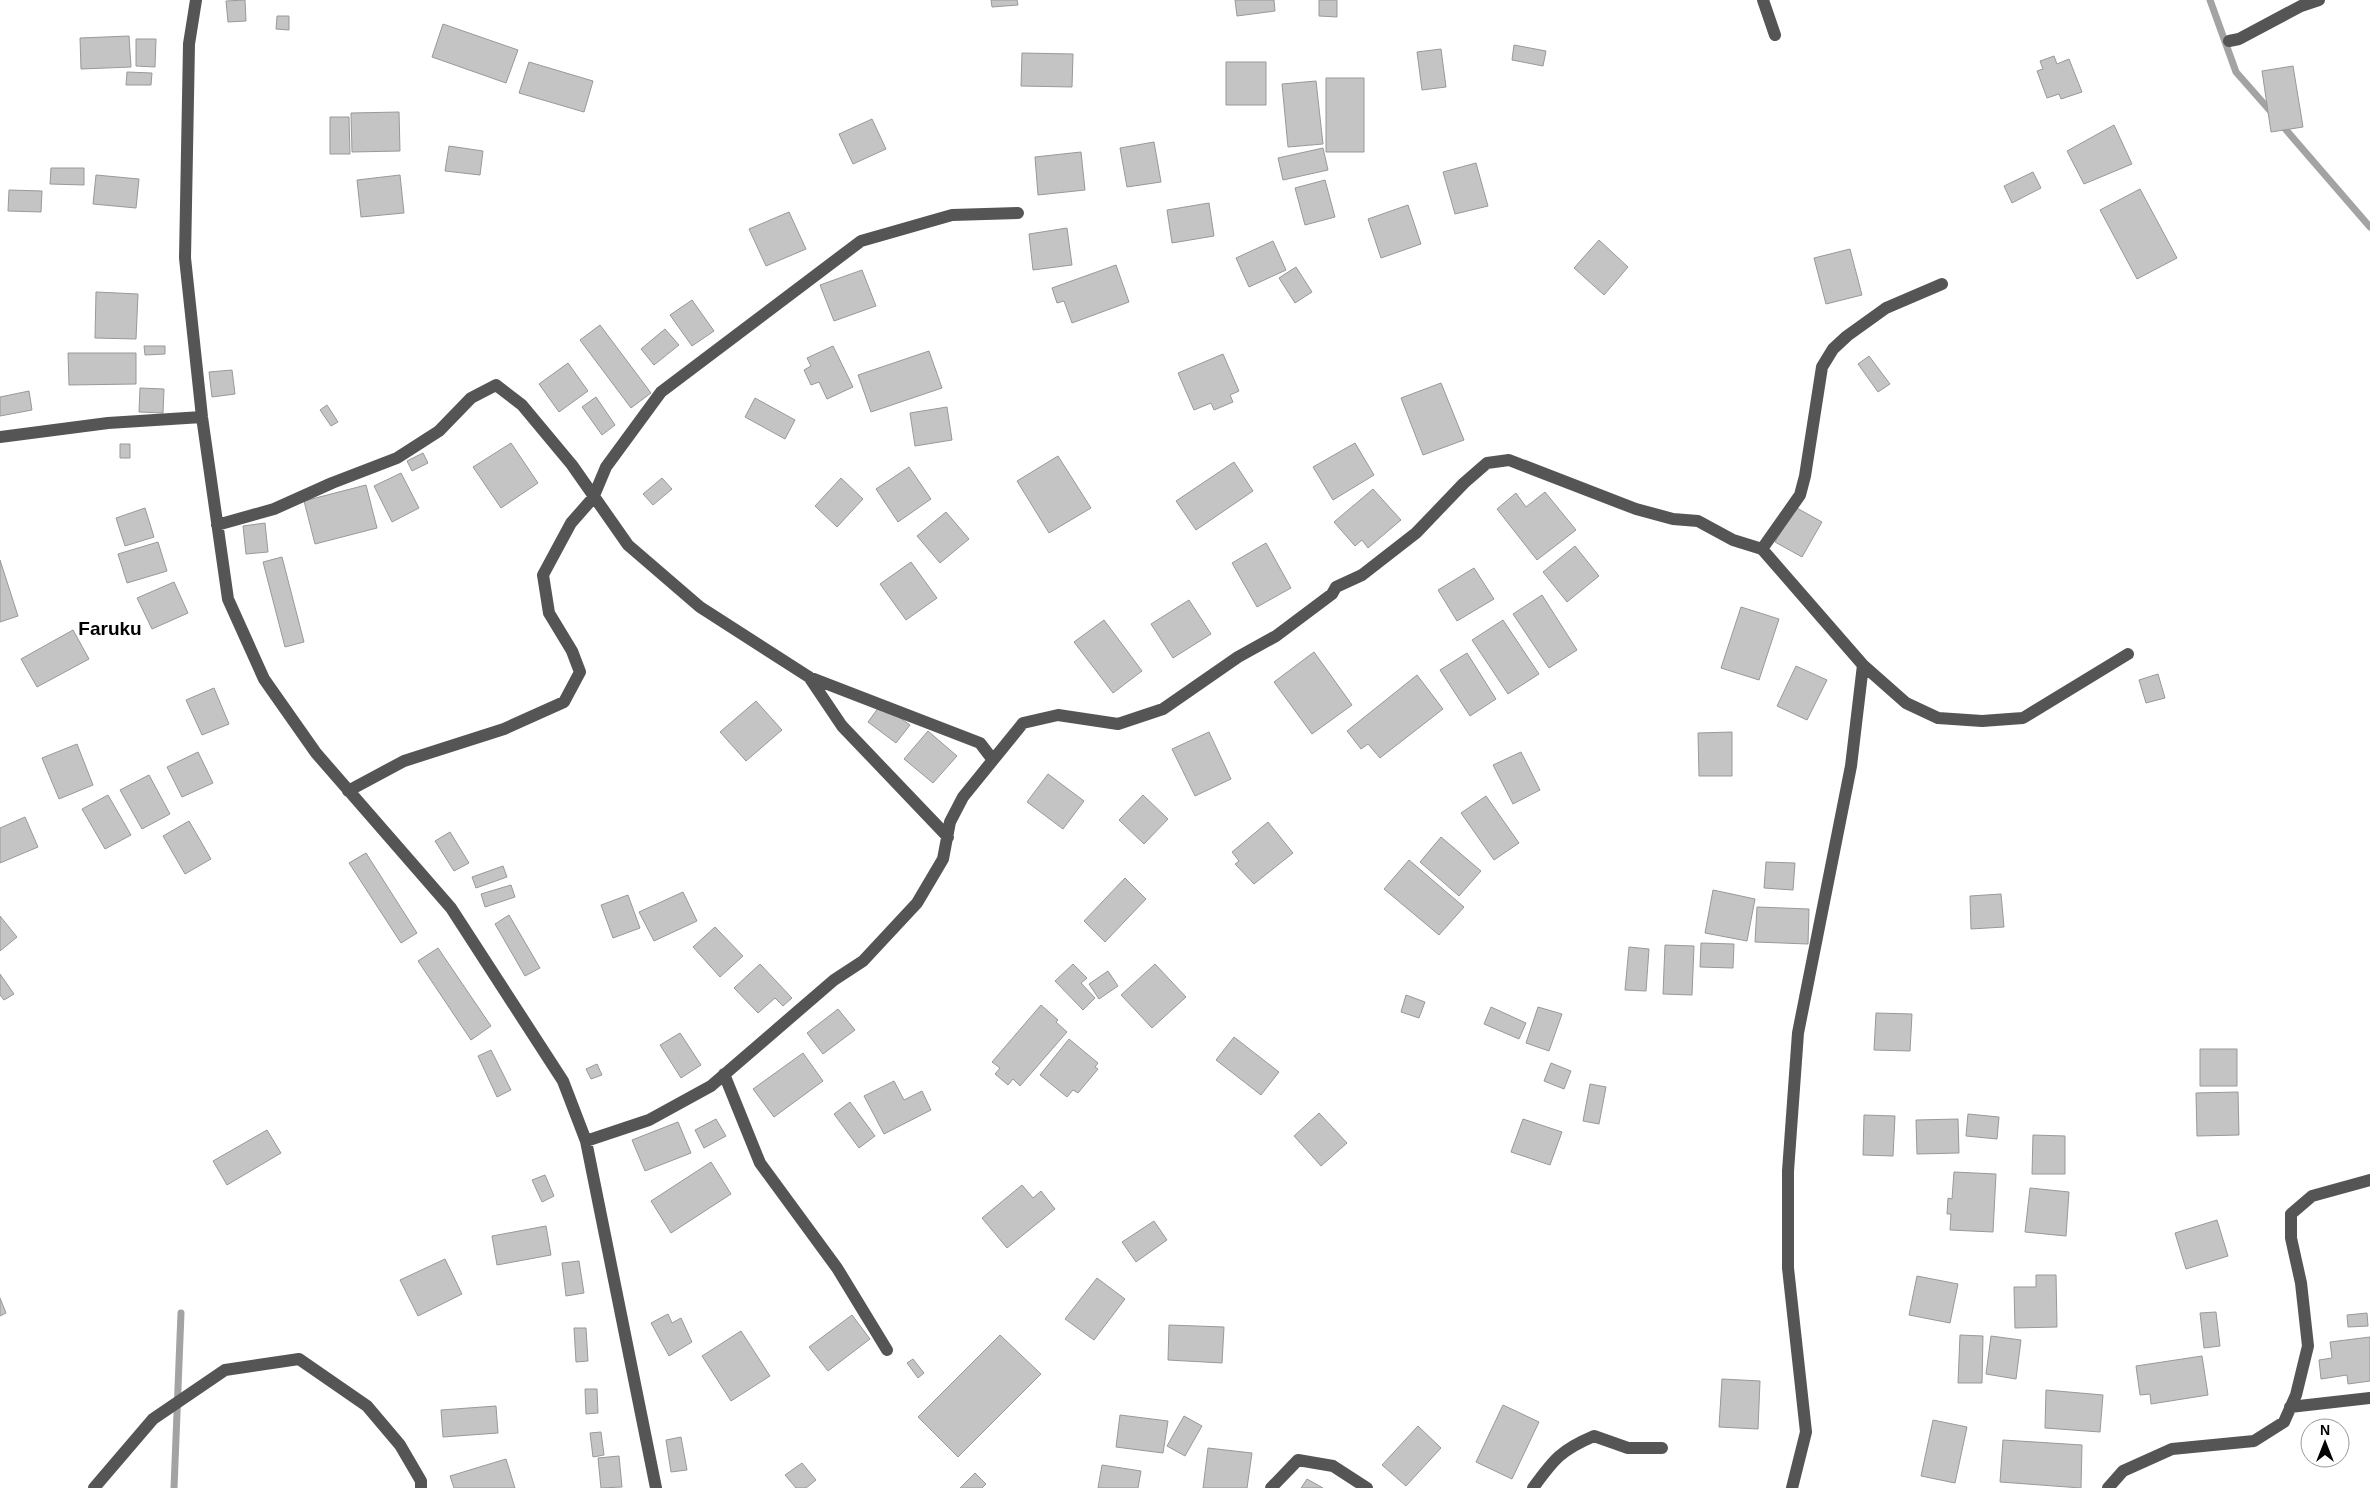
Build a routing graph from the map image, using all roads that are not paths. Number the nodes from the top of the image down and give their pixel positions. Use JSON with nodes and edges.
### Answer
{"nodes":[{"id":1,"x":196,"y":0,"type":"edge"},
{"id":2,"x":1763,"y":0,"type":"edge"},
{"id":3,"x":2319,"y":0,"type":"edge"},
{"id":4,"x":1775,"y":35,"type":"dead end"},
{"id":5,"x":2229,"y":41,"type":"dead end"},
{"id":6,"x":1018,"y":213,"type":"dead end"},
{"id":7,"x":1942,"y":284,"type":"dead end"},
{"id":8,"x":202,"y":417,"type":"junction"},
{"id":9,"x":0,"y":437,"type":"edge"},
{"id":10,"x":593,"y":498,"type":"junction"},
{"id":11,"x":217,"y":525,"type":"junction"},
{"id":12,"x":1762,"y":549,"type":"junction"},
{"id":13,"x":2128,"y":654,"type":"dead end"},
{"id":14,"x":1863,"y":664,"type":"junction"},
{"id":15,"x":809,"y":677,"type":"junction"},
{"id":16,"x":993,"y":760,"type":"junction"},
{"id":17,"x":348,"y":791,"type":"junction"},
{"id":18,"x":948,"y":837,"type":"junction"},
{"id":19,"x":724,"y":1074,"type":"junction"},
{"id":20,"x":586,"y":1141,"type":"junction"},
{"id":21,"x":2370,"y":1180,"type":"edge"},
{"id":22,"x":887,"y":1350,"type":"dead end"},
{"id":23,"x":2370,"y":1398,"type":"edge"},
{"id":24,"x":2290,"y":1407,"type":"junction"},
{"id":25,"x":1662,"y":1448,"type":"dead end"},
{"id":26,"x":94,"y":1488,"type":"edge"},
{"id":27,"x":421,"y":1488,"type":"edge"},
{"id":28,"x":656,"y":1488,"type":"edge"},
{"id":29,"x":1271,"y":1488,"type":"edge"},
{"id":30,"x":1367,"y":1488,"type":"edge"},
{"id":31,"x":1534,"y":1488,"type":"edge"},
{"id":32,"x":1792,"y":1488,"type":"edge"},
{"id":33,"x":2108,"y":1488,"type":"edge"}],
"edges":[{"from":1,"to":8,"type":"street"},
{"from":2,"to":4,"type":"street"},
{"from":3,"to":5,"type":"street"},
{"from":6,"to":10,"type":"street"},
{"from":7,"to":12,"type":"street"},
{"from":8,"to":9,"type":"street"},
{"from":8,"to":11,"type":"street"},
{"from":10,"to":11,"type":"street"},
{"from":10,"to":15,"type":"street"},
{"from":10,"to":17,"type":"street"},
{"from":11,"to":17,"type":"street"},
{"from":12,"to":14,"type":"street"},
{"from":12,"to":16,"type":"street"},
{"from":13,"to":14,"type":"street"},
{"from":14,"to":32,"type":"street"},
{"from":15,"to":16,"type":"street"},
{"from":15,"to":18,"type":"street"},
{"from":16,"to":18,"type":"street"},
{"from":17,"to":20,"type":"street"},
{"from":18,"to":19,"type":"street"},
{"from":19,"to":20,"type":"street"},
{"from":19,"to":22,"type":"street"},
{"from":20,"to":28,"type":"street"},
{"from":21,"to":24,"type":"street"},
{"from":23,"to":24,"type":"street"},
{"from":24,"to":33,"type":"street"},
{"from":25,"to":31,"type":"street"},
{"from":26,"to":27,"type":"street"},
{"from":29,"to":30,"type":"street"}]}
